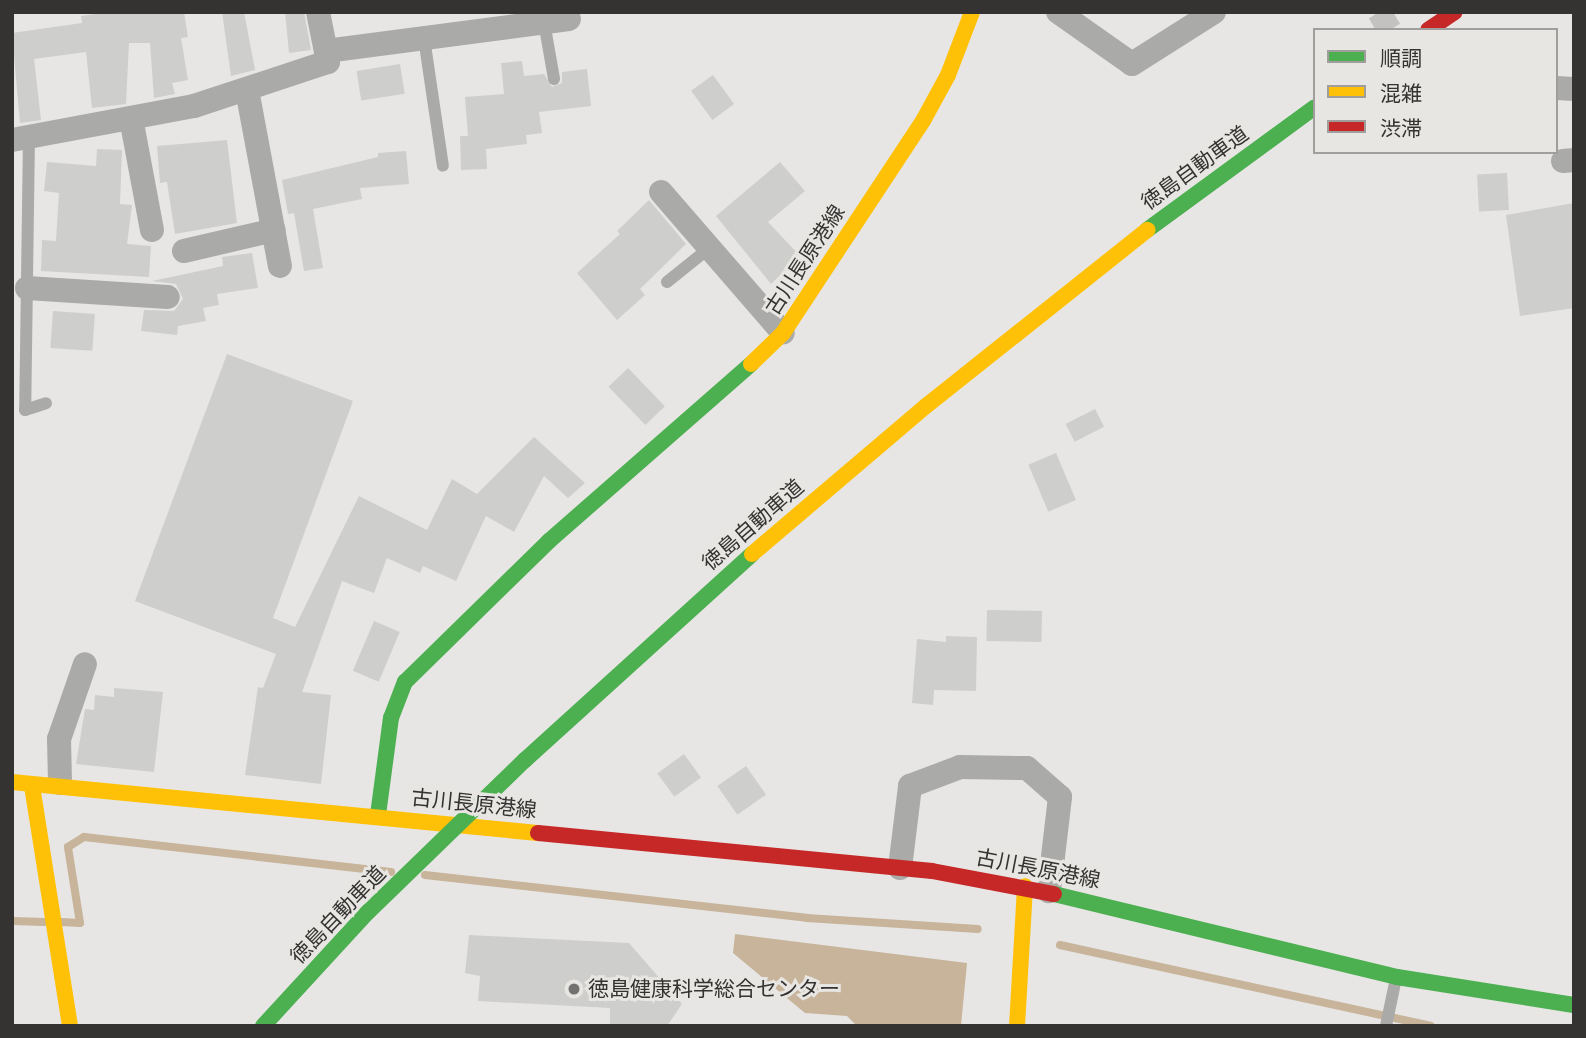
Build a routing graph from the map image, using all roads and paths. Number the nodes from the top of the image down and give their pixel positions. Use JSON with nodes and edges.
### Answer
{"nodes":[{"id":1,"x":318,"y":12,"type":"edge"},
{"id":2,"x":972,"y":12,"type":"edge"},
{"id":3,"x":1058,"y":12,"type":"edge"},
{"id":4,"x":1214,"y":12,"type":"edge"},
{"id":5,"x":1455,"y":12,"type":"edge"},
{"id":6,"x":569,"y":19,"type":"dead end"},
{"id":7,"x":544,"y":22,"type":"junction"},
{"id":8,"x":1431,"y":28,"type":"edge"},
{"id":9,"x":424,"y":38,"type":"junction"},
{"id":10,"x":326,"y":51,"type":"junction"},
{"id":11,"x":554,"y":79,"type":"dead end"},
{"id":12,"x":247,"y":90,"type":"junction"},
{"id":13,"x":1313,"y":108,"type":"edge"},
{"id":14,"x":131,"y":118,"type":"junction"},
{"id":15,"x":20,"y":138,"type":"edge"},
{"id":16,"x":443,"y":166,"type":"dead end"},
{"id":17,"x":662,"y":192,"type":"dead end"},
{"id":18,"x":152,"y":230,"type":"dead end"},
{"id":19,"x":274,"y":230,"type":"junction"},
{"id":20,"x":708,"y":249,"type":"junction"},
{"id":21,"x":184,"y":251,"type":"dead end"},
{"id":22,"x":280,"y":266,"type":"dead end"},
{"id":23,"x":667,"y":282,"type":"dead end"},
{"id":24,"x":27,"y":288,"type":"junction"},
{"id":25,"x":168,"y":297,"type":"dead end"},
{"id":26,"x":783,"y":332,"type":"junction"},
{"id":27,"x":46,"y":403,"type":"dead end"},
{"id":28,"x":85,"y":664,"type":"dead end"},
{"id":29,"x":12,"y":782,"type":"edge"},
{"id":30,"x":60,"y":783,"type":"junction"},
{"id":31,"x":32,"y":786,"type":"junction"},
{"id":32,"x":378,"y":816,"type":"junction"},
{"id":33,"x":900,"y":868,"type":"junction"},
{"id":34,"x":1025,"y":886,"type":"junction"},
{"id":35,"x":1049,"y":891,"type":"junction"},
{"id":36,"x":1397,"y":977,"type":"junction"},
{"id":37,"x":1574,"y":1004,"type":"edge"},
{"id":38,"x":70,"y":1026,"type":"edge"},
{"id":39,"x":263,"y":1026,"type":"edge"},
{"id":40,"x":1017,"y":1026,"type":"edge"},
{"id":41,"x":1386,"y":1026,"type":"edge"}],
"edges":[{"from":1,"to":10,"type":"street"},
{"from":2,"to":26,"type":"main road","name":"古川長原港線"},
{"from":3,"to":4,"type":"street"},
{"from":5,"to":8,"type":"main road"},
{"from":6,"to":7,"type":"street"},
{"from":7,"to":9,"type":"street"},
{"from":7,"to":11,"type":"lane"},
{"from":9,"to":10,"type":"street"},
{"from":9,"to":16,"type":"lane"},
{"from":10,"to":12,"type":"street"},
{"from":12,"to":14,"type":"street"},
{"from":12,"to":19,"type":"street"},
{"from":13,"to":39,"type":"main road","name":"徳島自動車道","bridge":true},
{"from":14,"to":15,"type":"street"},
{"from":14,"to":18,"type":"street"},
{"from":15,"to":24,"type":"lane"},
{"from":17,"to":20,"type":"street"},
{"from":19,"to":21,"type":"street"},
{"from":19,"to":22,"type":"street"},
{"from":20,"to":23,"type":"lane"},
{"from":20,"to":26,"type":"street"},
{"from":24,"to":25,"type":"street"},
{"from":24,"to":27,"type":"lane"},
{"from":26,"to":32,"type":"main road","name":"古川長原港線"},
{"from":28,"to":30,"type":"street"},
{"from":29,"to":31,"type":"main road"},
{"from":30,"to":31,"type":"main road"},
{"from":30,"to":32,"type":"main road"},
{"from":31,"to":38,"type":"main road"},
{"from":32,"to":33,"type":"main road","name":"古川長原港線"},
{"from":33,"to":34,"type":"main road","name":"古川長原港線"},
{"from":33,"to":35,"type":"street"},
{"from":34,"to":35,"type":"main road","name":"古川長原港線"},
{"from":34,"to":40,"type":"main road"},
{"from":35,"to":36,"type":"main road","name":"古川長原港線"},
{"from":36,"to":37,"type":"main road","name":"古川長原港線"},
{"from":36,"to":41,"type":"lane"}]}
